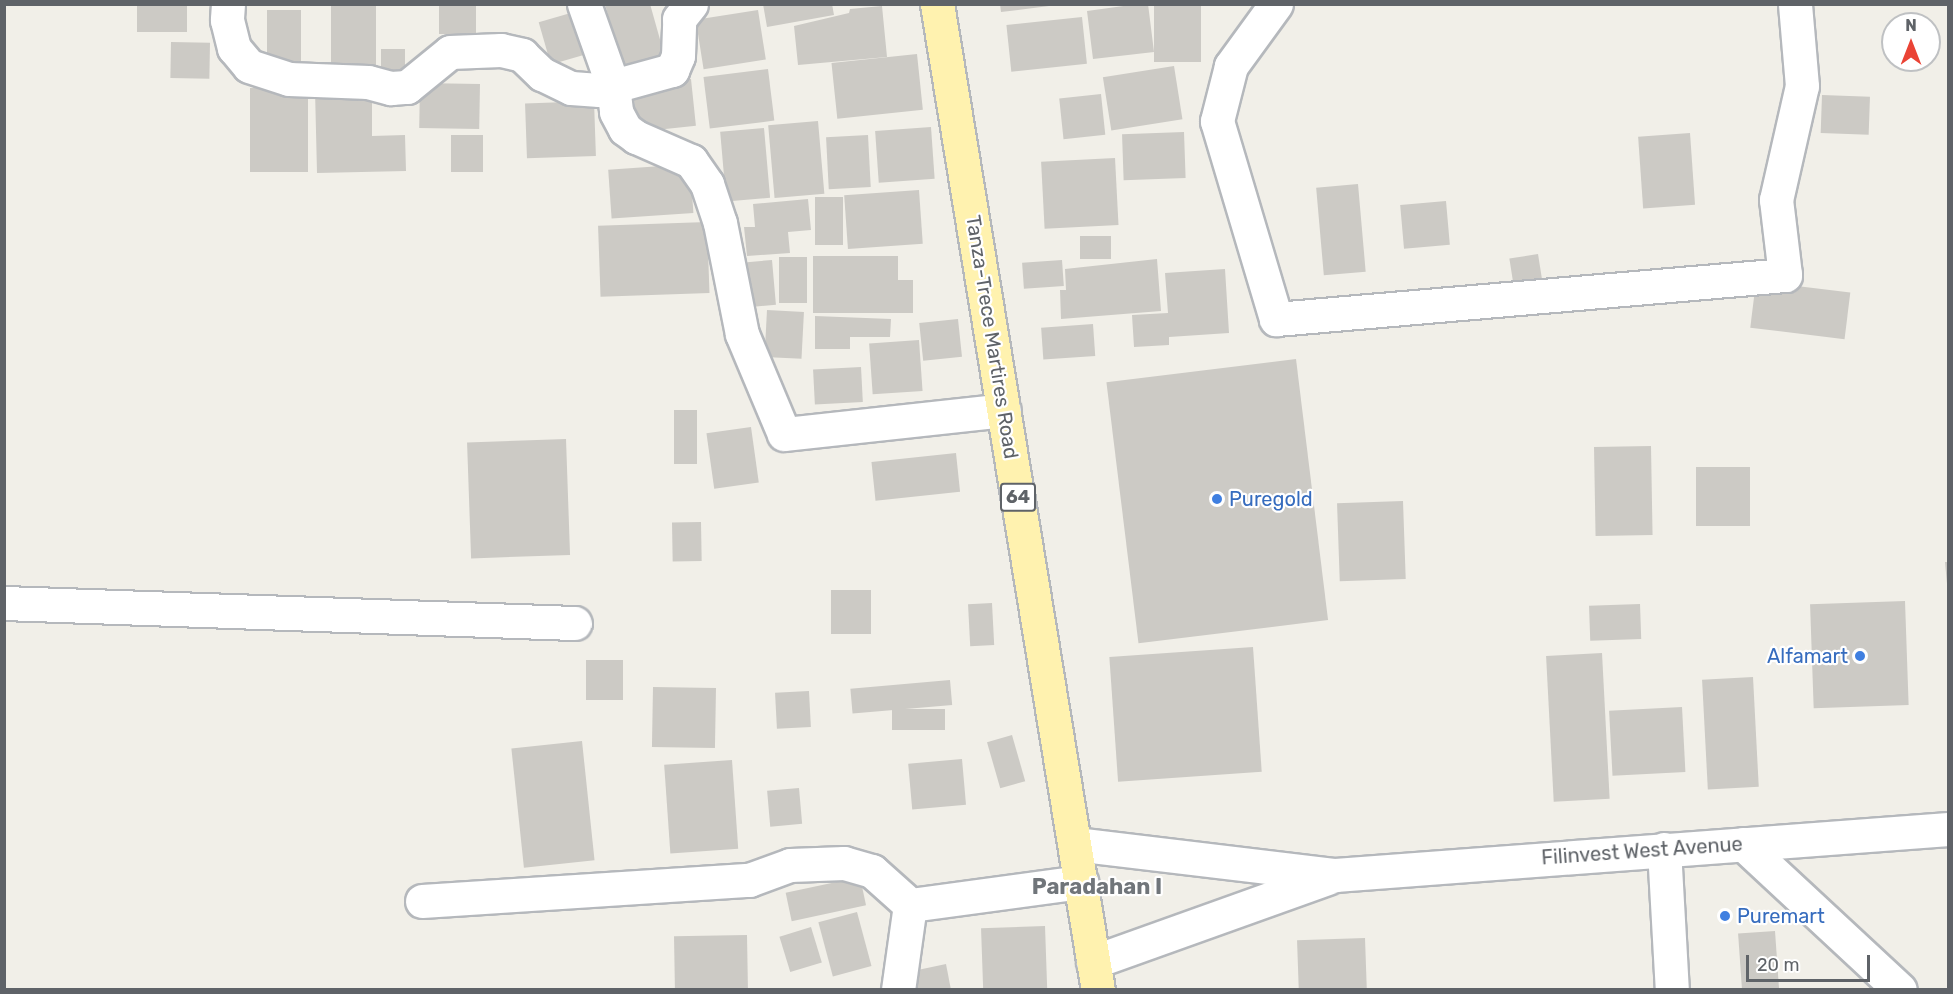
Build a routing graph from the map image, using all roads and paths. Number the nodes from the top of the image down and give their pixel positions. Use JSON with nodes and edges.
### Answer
{"nodes":[{"id":1,"x":228,"y":4,"type":"edge"},
{"id":2,"x":584,"y":4,"type":"edge"},
{"id":3,"x":691,"y":4,"type":"edge"},
{"id":4,"x":937,"y":4,"type":"edge"},
{"id":5,"x":1276,"y":4,"type":"edge"},
{"id":6,"x":1795,"y":4,"type":"edge"},
{"id":7,"x":613,"y":86,"type":"junction"},
{"id":8,"x":1004,"y":410,"type":"junction"},
{"id":9,"x":4,"y":603,"type":"edge"},
{"id":10,"x":575,"y":623,"type":"dead end"},
{"id":11,"x":1948,"y":829,"type":"edge"},
{"id":12,"x":1075,"y":844,"type":"junction"},
{"id":13,"x":1743,"y":844,"type":"junction"},
{"id":14,"x":1665,"y":849,"type":"junction"},
{"id":15,"x":1335,"y":876,"type":"junction"},
{"id":16,"x":1081,"y":882,"type":"junction"},
{"id":17,"x":422,"y":901,"type":"dead end"},
{"id":18,"x":910,"y":905,"type":"junction"},
{"id":19,"x":1095,"y":976,"type":"edge"},
{"id":20,"x":898,"y":990,"type":"edge"},
{"id":21,"x":1672,"y":990,"type":"edge"},
{"id":22,"x":1900,"y":990,"type":"edge"}],
"edges":[{"from":1,"to":7,"type":"street"},
{"from":2,"to":7,"type":"street"},
{"from":3,"to":7,"type":"street"},
{"from":4,"to":8,"type":"main road","name":"Tanza-Trece Martires Road","number":"64"},
{"from":5,"to":6,"type":"street"},
{"from":7,"to":8,"type":"street"},
{"from":8,"to":12,"type":"main road","name":"Tanza-Trece Martires Road","number":"64"},
{"from":9,"to":10,"type":"street"},
{"from":11,"to":13,"type":"street","name":"Filinvest West Avenue"},
{"from":12,"to":15,"type":"street","name":"Filinvest West Avenue"},
{"from":12,"to":16,"type":"main road","name":"Tanza-Trece Martires Road","number":"64"},
{"from":13,"to":14,"type":"street","name":"Filinvest West Avenue"},
{"from":13,"to":22,"type":"street"},
{"from":14,"to":15,"type":"street","name":"Filinvest West Avenue"},
{"from":14,"to":21,"type":"street"},
{"from":15,"to":19,"type":"street","name":"Filinvest West Avenue"},
{"from":16,"to":18,"type":"street"},
{"from":16,"to":19,"type":"main road","name":"Tanza-Trece Martires Road","number":"64"},
{"from":17,"to":18,"type":"street"},
{"from":18,"to":20,"type":"street"}]}
